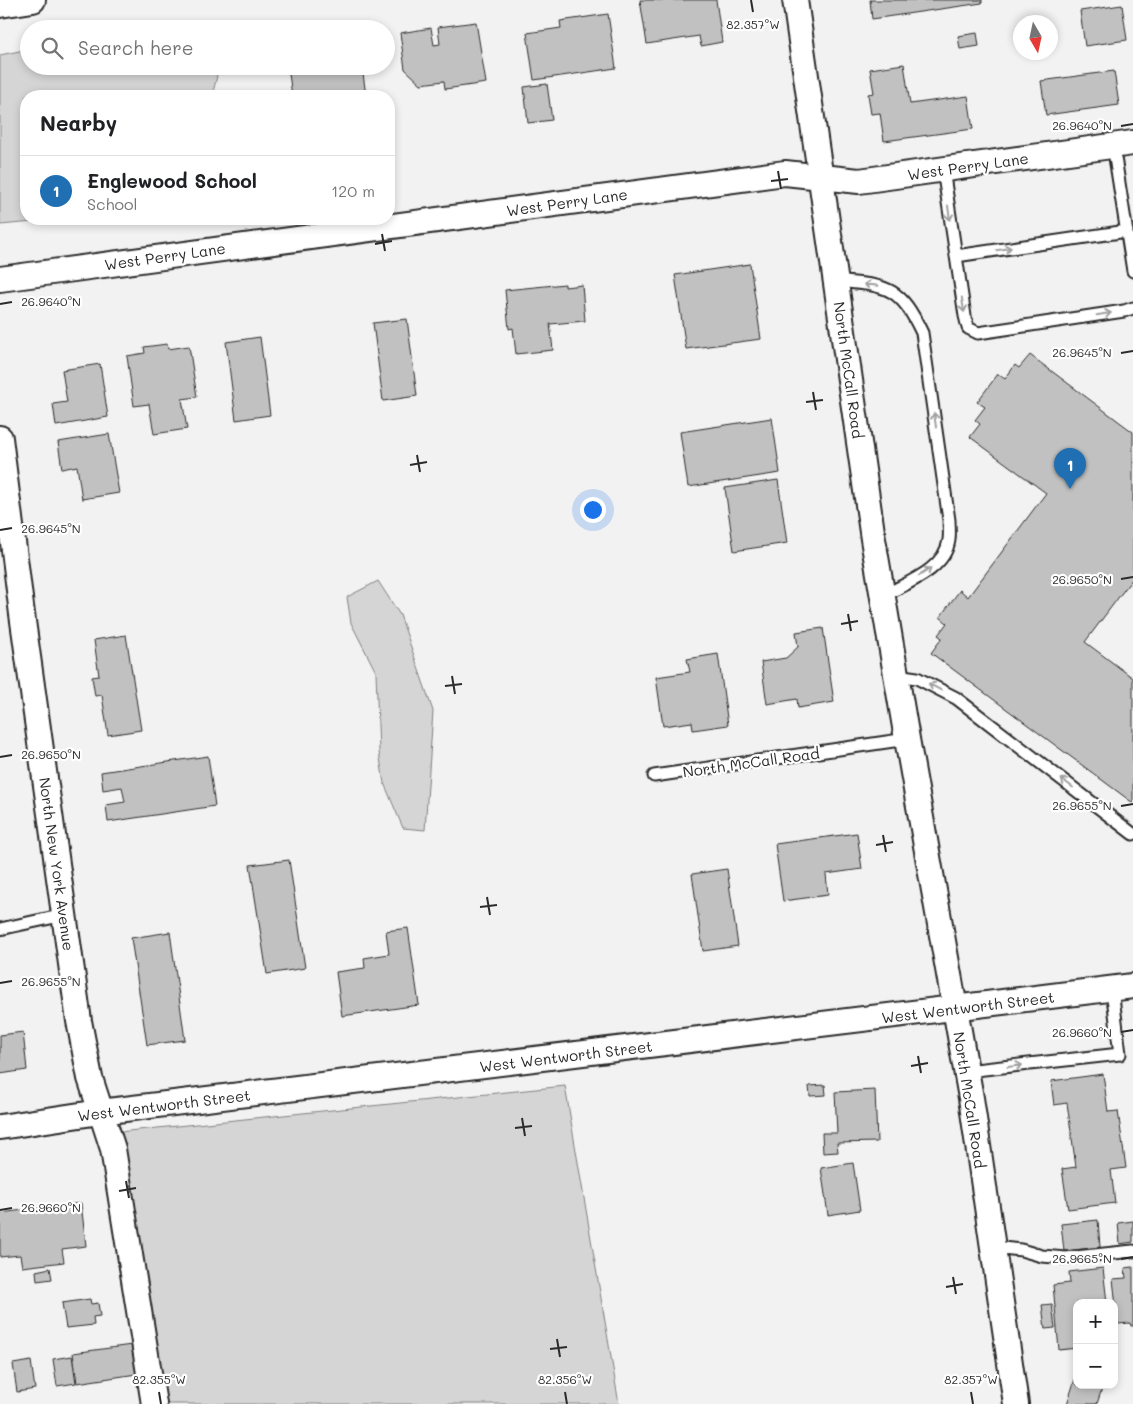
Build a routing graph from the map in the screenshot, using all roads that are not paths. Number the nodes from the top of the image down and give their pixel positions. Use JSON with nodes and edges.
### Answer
{"nodes":[{"id":1,"x":33,"y":0,"type":"edge"},
{"id":2,"x":795,"y":0,"type":"edge"},
{"id":3,"x":0,"y":4,"type":"edge"},
{"id":4,"x":1123,"y":144,"type":"edge"},
{"id":5,"x":942,"y":169,"type":"junction"},
{"id":6,"x":820,"y":176,"type":"junction"},
{"id":7,"x":1127,"y":231,"type":"junction"},
{"id":8,"x":956,"y":256,"type":"junction"},
{"id":9,"x":1133,"y":271,"type":"edge"},
{"id":10,"x":0,"y":279,"type":"edge"},
{"id":11,"x":836,"y":281,"type":"junction"},
{"id":12,"x":1133,"y":308,"type":"edge"},
{"id":13,"x":0,"y":438,"type":"edge"},
{"id":14,"x":883,"y":596,"type":"junction"},
{"id":15,"x":896,"y":675,"type":"junction"},
{"id":16,"x":907,"y":739,"type":"junction"},
{"id":17,"x":654,"y":776,"type":"dead end"},
{"id":18,"x":1133,"y":834,"type":"edge"},
{"id":19,"x":64,"y":915,"type":"junction"},
{"id":20,"x":0,"y":929,"type":"edge"},
{"id":21,"x":1122,"y":988,"type":"edge"},
{"id":22,"x":954,"y":1008,"type":"junction"},
{"id":23,"x":966,"y":1071,"type":"junction"},
{"id":24,"x":100,"y":1112,"type":"junction"},
{"id":25,"x":0,"y":1127,"type":"edge"},
{"id":26,"x":993,"y":1247,"type":"junction"},
{"id":27,"x":1133,"y":1251,"type":"edge"},
{"id":28,"x":154,"y":1404,"type":"edge"},
{"id":29,"x":1016,"y":1404,"type":"edge"}],
"edges":[{"from":1,"to":3,"type":"street"},
{"from":2,"to":6,"type":"street","name":"North McCall Road"},
{"from":4,"to":5,"type":"street","name":"West Perry Lane"},
{"from":4,"to":7,"type":"lane"},
{"from":5,"to":6,"type":"street","name":"West Perry Lane"},
{"from":5,"to":8,"type":"lane","one_way":true},
{"from":6,"to":10,"type":"street","name":"West Perry Lane"},
{"from":6,"to":11,"type":"street","name":"North McCall Road"},
{"from":8,"to":7,"type":"lane","one_way":true},
{"from":7,"to":9,"type":"lane"},
{"from":8,"to":12,"type":"lane","one_way":true},
{"from":11,"to":14,"type":"street","name":"North McCall Road"},
{"from":14,"to":11,"type":"lane","one_way":true},
{"from":13,"to":19,"type":"street","name":"North New York Avenue"},
{"from":14,"to":15,"type":"street","name":"North McCall Road"},
{"from":15,"to":16,"type":"street","name":"North McCall Road"},
{"from":18,"to":15,"type":"lane","one_way":true},
{"from":16,"to":17,"type":"lane","name":"North McCall Road"},
{"from":16,"to":22,"type":"street","name":"North McCall Road"},
{"from":19,"to":20,"type":"lane"},
{"from":19,"to":24,"type":"street","name":"North New York Avenue"},
{"from":21,"to":22,"type":"street","name":"West Wentworth Street"},
{"from":23,"to":21,"type":"lane","one_way":true},
{"from":22,"to":23,"type":"street","name":"North McCall Road"},
{"from":22,"to":24,"type":"street","name":"West Wentworth Street"},
{"from":23,"to":26,"type":"street","name":"North McCall Road"},
{"from":24,"to":25,"type":"street","name":"West Wentworth Street"},
{"from":24,"to":28,"type":"street","name":"North New York Avenue"},
{"from":26,"to":27,"type":"lane"},
{"from":26,"to":29,"type":"street","name":"North McCall Road"}]}
